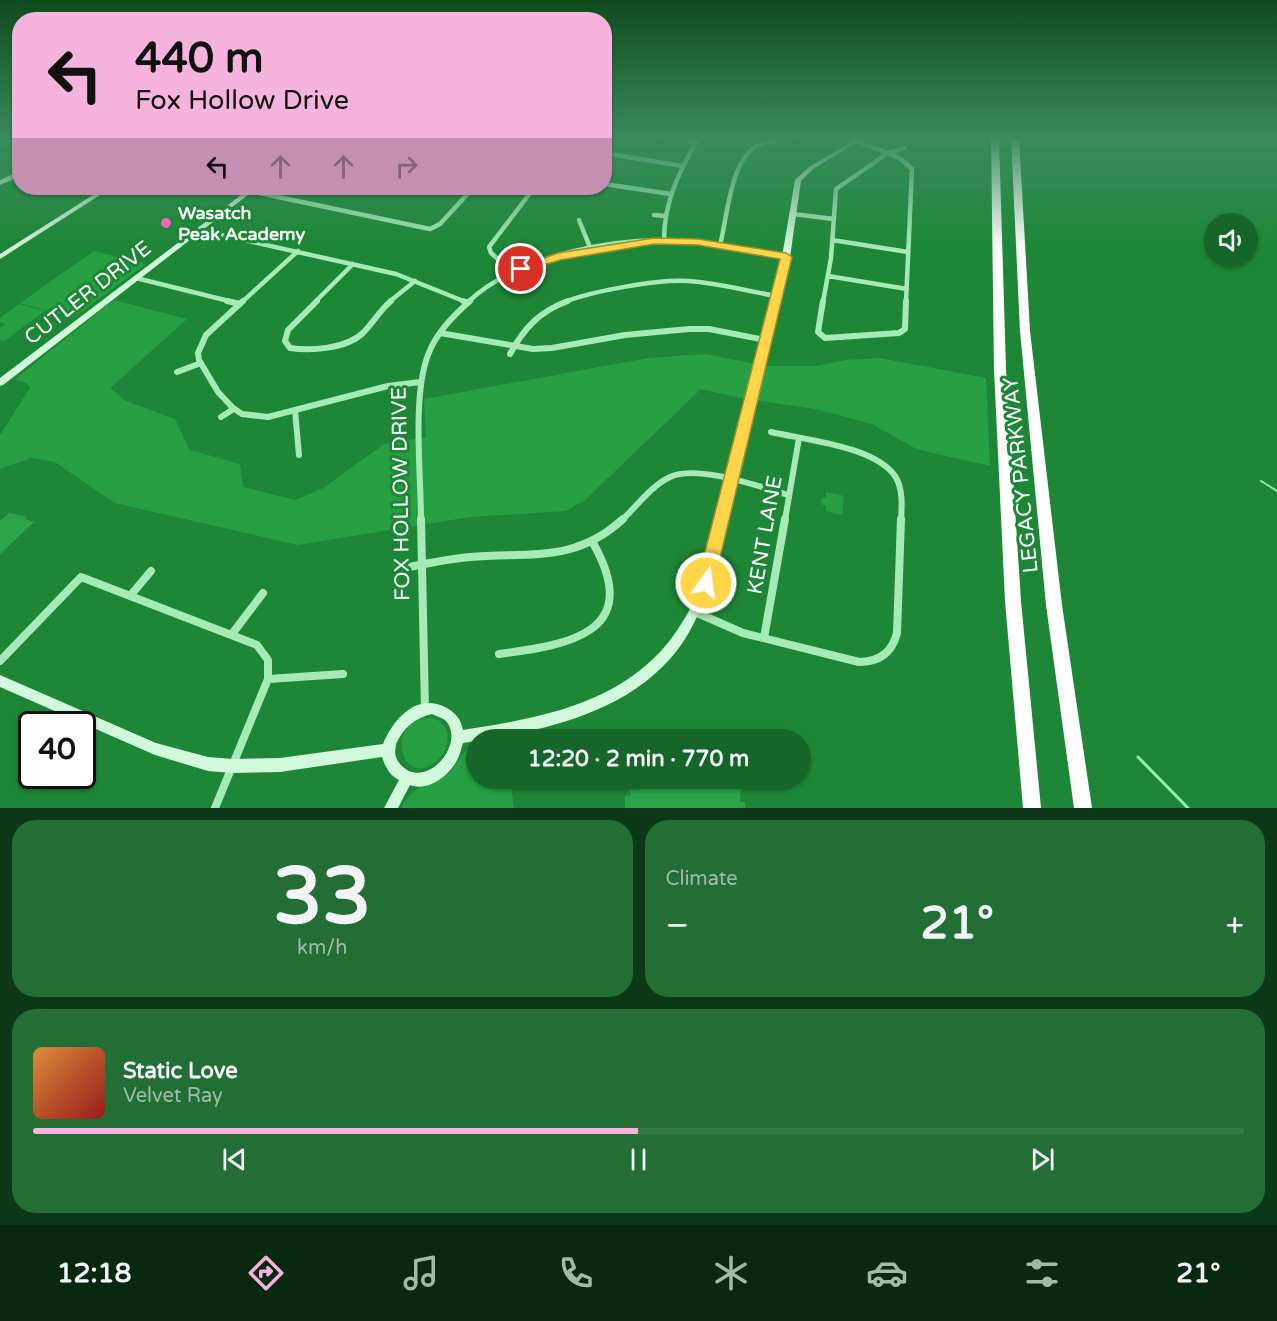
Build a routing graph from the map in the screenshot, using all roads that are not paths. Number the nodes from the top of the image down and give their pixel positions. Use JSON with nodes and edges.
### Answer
{"nodes":[{"id":1,"x":677,"y":175,"type":"edge"},
{"id":2,"x":737,"y":175,"type":"edge"},
{"id":3,"x":804,"y":175,"type":"edge"},
{"id":4,"x":856,"y":175,"type":"edge"},
{"id":5,"x":912,"y":175,"type":"edge"},
{"id":6,"x":996,"y":175,"type":"edge"},
{"id":7,"x":1017,"y":175,"type":"edge"},
{"id":8,"x":612,"y":185,"type":"edge"},
{"id":9,"x":97,"y":195,"type":"edge"},
{"id":10,"x":244,"y":195,"type":"edge"},
{"id":11,"x":279,"y":195,"type":"edge"},
{"id":12,"x":466,"y":195,"type":"edge"},
{"id":13,"x":529,"y":195,"type":"edge"},
{"id":14,"x":671,"y":195,"type":"junction"},
{"id":15,"x":793,"y":214,"type":"junction"},
{"id":16,"x":654,"y":215,"type":"dead end"},
{"id":17,"x":666,"y":216,"type":"junction"},
{"id":18,"x":834,"y":219,"type":"junction"},
{"id":19,"x":579,"y":220,"type":"dead end"},
{"id":20,"x":199,"y":230,"type":"junction"},
{"id":21,"x":664,"y":240,"type":"junction"},
{"id":22,"x":832,"y":240,"type":"junction"},
{"id":23,"x":720,"y":245,"type":"junction"},
{"id":24,"x":591,"y":250,"type":"junction"},
{"id":25,"x":298,"y":252,"type":"junction"},
{"id":26,"x":908,"y":252,"type":"junction"},
{"id":27,"x":0,"y":256,"type":"edge"},
{"id":28,"x":786,"y":257,"type":"junction"},
{"id":29,"x":353,"y":264,"type":"junction"},
{"id":30,"x":513,"y":272,"type":"junction"},
{"id":31,"x":828,"y":276,"type":"junction"},
{"id":32,"x":136,"y":278,"type":"junction"},
{"id":33,"x":415,"y":281,"type":"junction"},
{"id":34,"x":907,"y":289,"type":"junction"},
{"id":35,"x":776,"y":296,"type":"junction"},
{"id":36,"x":466,"y":302,"type":"junction"},
{"id":37,"x":240,"y":304,"type":"junction"},
{"id":38,"x":440,"y":333,"type":"junction"},
{"id":39,"x":765,"y":340,"type":"junction"},
{"id":40,"x":513,"y":347,"type":"junction"},
{"id":41,"x":510,"y":354,"type":"dead end"},
{"id":42,"x":201,"y":363,"type":"junction"},
{"id":43,"x":177,"y":372,"type":"dead end"},
{"id":44,"x":420,"y":382,"type":"junction"},
{"id":45,"x":0,"y":383,"type":"edge"},
{"id":46,"x":232,"y":410,"type":"junction"},
{"id":47,"x":295,"y":410,"type":"junction"},
{"id":48,"x":221,"y":417,"type":"dead end"},
{"id":49,"x":771,"y":432,"type":"dead end"},
{"id":50,"x":799,"y":438,"type":"junction"},
{"id":51,"x":298,"y":455,"type":"dead end"},
{"id":52,"x":731,"y":482,"type":"junction"},
{"id":53,"x":789,"y":495,"type":"junction"},
{"id":54,"x":593,"y":543,"type":"junction"},
{"id":55,"x":422,"y":565,"type":"junction"},
{"id":56,"x":397,"y":569,"type":"dead end"},
{"id":57,"x":151,"y":571,"type":"dead end"},
{"id":58,"x":263,"y":593,"type":"dead end"},
{"id":59,"x":130,"y":596,"type":"junction"},
{"id":60,"x":695,"y":612,"type":"junction"},
{"id":61,"x":232,"y":634,"type":"junction"},
{"id":62,"x":764,"y":638,"type":"junction"},
{"id":63,"x":499,"y":654,"type":"dead end"},
{"id":64,"x":0,"y":661,"type":"edge"},
{"id":65,"x":343,"y":674,"type":"dead end"},
{"id":66,"x":268,"y":679,"type":"junction"},
{"id":67,"x":0,"y":681,"type":"edge"},
{"id":68,"x":425,"y":709,"type":"junction"},
{"id":69,"x":458,"y":737,"type":"junction"},
{"id":70,"x":390,"y":749,"type":"junction"},
{"id":71,"x":233,"y":766,"type":"junction"},
{"id":72,"x":406,"y":778,"type":"junction"},
{"id":73,"x":215,"y":808,"type":"edge"},
{"id":74,"x":391,"y":808,"type":"edge"},
{"id":75,"x":1032,"y":808,"type":"edge"},
{"id":76,"x":1083,"y":808,"type":"edge"}],
"edges":[{"from":1,"to":14,"type":"street"},
{"from":2,"to":23,"type":"street"},
{"from":3,"to":15,"type":"street"},
{"from":4,"to":18,"type":"street"},
{"from":5,"to":26,"type":"street"},
{"from":6,"to":75,"type":"highway","name":"LEGACY PARKWAY"},
{"from":7,"to":76,"type":"highway","name":"LEGACY PARKWAY"},
{"from":8,"to":14,"type":"street"},
{"from":9,"to":27,"type":"street"},
{"from":10,"to":20,"type":"street","name":"CUTLER DRIVE"},
{"from":11,"to":12,"type":"street"},
{"from":13,"to":30,"type":"street"},
{"from":14,"to":17,"type":"street"},
{"from":15,"to":18,"type":"street"},
{"from":15,"to":28,"type":"street"},
{"from":16,"to":17,"type":"street"},
{"from":17,"to":21,"type":"street"},
{"from":18,"to":22,"type":"street"},
{"from":19,"to":24,"type":"street"},
{"from":20,"to":25,"type":"street"},
{"from":20,"to":32,"type":"street","name":"CUTLER DRIVE"},
{"from":21,"to":23,"type":"street","name":"FOX HOLLOW DRIVE"},
{"from":21,"to":24,"type":"street","name":"FOX HOLLOW DRIVE"},
{"from":22,"to":26,"type":"street"},
{"from":22,"to":31,"type":"street"},
{"from":23,"to":28,"type":"street","name":"FOX HOLLOW DRIVE"},
{"from":24,"to":30,"type":"street","name":"FOX HOLLOW DRIVE"},
{"from":25,"to":29,"type":"street"},
{"from":25,"to":37,"type":"street"},
{"from":26,"to":34,"type":"street"},
{"from":28,"to":35,"type":"street"},
{"from":29,"to":33,"type":"street"},
{"from":29,"to":33,"type":"street"},
{"from":30,"to":36,"type":"street","name":"FOX HOLLOW DRIVE"},
{"from":31,"to":34,"type":"street"},
{"from":31,"to":34,"type":"street"},
{"from":32,"to":37,"type":"street"},
{"from":32,"to":45,"type":"street","name":"CUTLER DRIVE"},
{"from":33,"to":36,"type":"street"},
{"from":35,"to":39,"type":"street"},
{"from":35,"to":40,"type":"street"},
{"from":36,"to":38,"type":"street","name":"FOX HOLLOW DRIVE"},
{"from":37,"to":42,"type":"street"},
{"from":38,"to":40,"type":"street"},
{"from":38,"to":44,"type":"street","name":"FOX HOLLOW DRIVE"},
{"from":39,"to":40,"type":"street"},
{"from":39,"to":52,"type":"street"},
{"from":40,"to":41,"type":"street"},
{"from":42,"to":43,"type":"street"},
{"from":42,"to":46,"type":"street"},
{"from":44,"to":47,"type":"street"},
{"from":44,"to":55,"type":"street","name":"FOX HOLLOW DRIVE"},
{"from":46,"to":47,"type":"street"},
{"from":46,"to":48,"type":"street"},
{"from":47,"to":51,"type":"street"},
{"from":49,"to":50,"type":"street"},
{"from":50,"to":53,"type":"street","name":"KENT LANE"},
{"from":50,"to":62,"type":"street"},
{"from":52,"to":53,"type":"street"},
{"from":52,"to":54,"type":"street"},
{"from":52,"to":60,"type":"street"},
{"from":53,"to":62,"type":"street","name":"KENT LANE"},
{"from":54,"to":55,"type":"street"},
{"from":54,"to":63,"type":"street"},
{"from":55,"to":56,"type":"street"},
{"from":55,"to":68,"type":"street","name":"FOX HOLLOW DRIVE"},
{"from":57,"to":59,"type":"street"},
{"from":58,"to":61,"type":"street"},
{"from":59,"to":61,"type":"street"},
{"from":59,"to":64,"type":"street"},
{"from":60,"to":62,"type":"street"},
{"from":60,"to":69,"type":"street"},
{"from":61,"to":66,"type":"street"},
{"from":65,"to":66,"type":"street"},
{"from":66,"to":71,"type":"street"},
{"from":67,"to":71,"type":"street"},
{"from":68,"to":69,"type":"street"},
{"from":68,"to":70,"type":"street"},
{"from":69,"to":72,"type":"street"},
{"from":70,"to":71,"type":"street"},
{"from":70,"to":72,"type":"street"},
{"from":71,"to":73,"type":"street"},
{"from":72,"to":74,"type":"street"}]}
